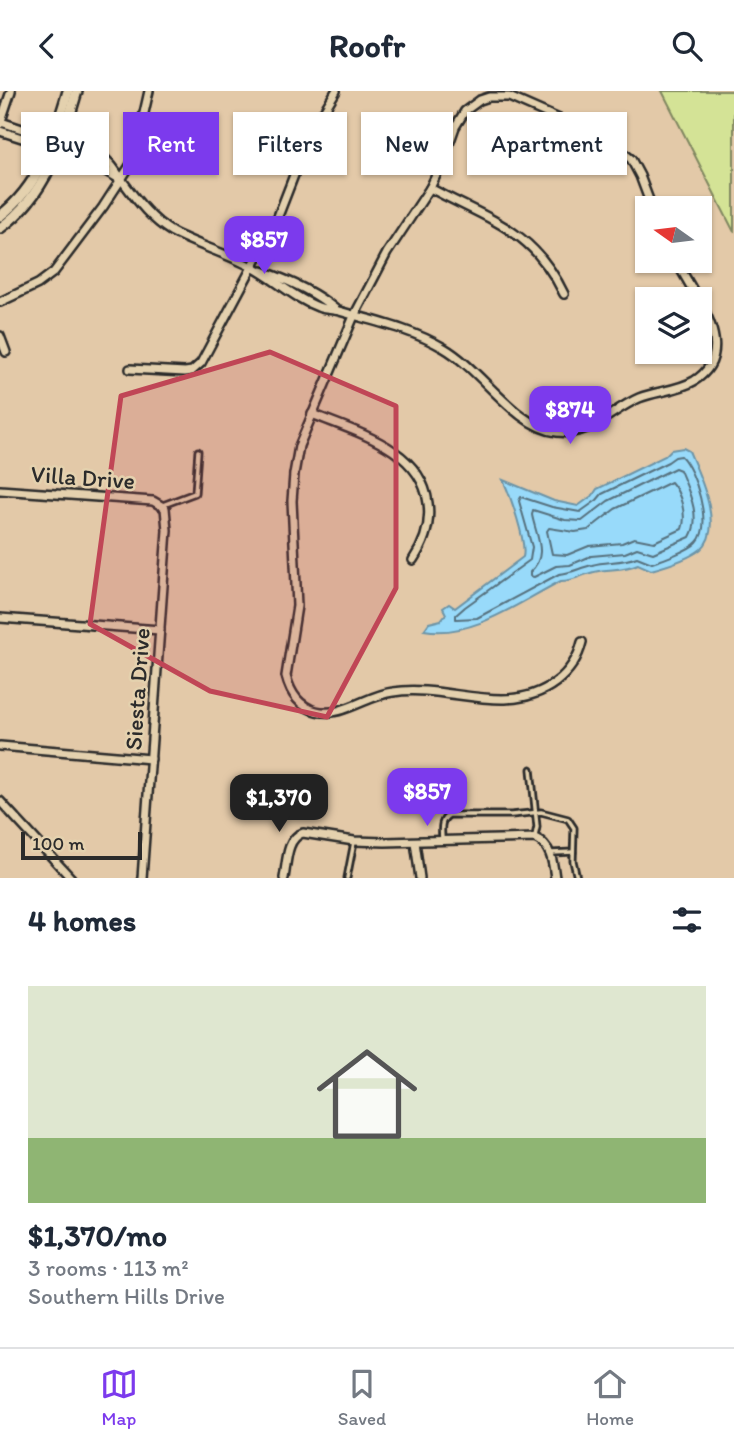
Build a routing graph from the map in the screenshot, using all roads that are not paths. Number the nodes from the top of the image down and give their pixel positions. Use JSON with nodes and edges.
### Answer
{"nodes":[{"id":1,"x":10,"y":91,"type":"edge"},
{"id":2,"x":68,"y":91,"type":"edge"},
{"id":3,"x":77,"y":91,"type":"edge"},
{"id":4,"x":149,"y":91,"type":"edge"},
{"id":5,"x":335,"y":91,"type":"edge"},
{"id":6,"x":63,"y":112,"type":"edge"},
{"id":7,"x":69,"y":112,"type":"edge"},
{"id":8,"x":0,"y":123,"type":"edge"},
{"id":9,"x":0,"y":131,"type":"edge"},
{"id":10,"x":21,"y":131,"type":"edge"},
{"id":11,"x":21,"y":136,"type":"edge"},
{"id":12,"x":109,"y":172,"type":"edge"},
{"id":13,"x":37,"y":175,"type":"edge"},
{"id":14,"x":46,"y":175,"type":"edge"},
{"id":15,"x":122,"y":180,"type":"junction"},
{"id":16,"x":430,"y":188,"type":"junction"},
{"id":17,"x":647,"y":196,"type":"edge"},
{"id":18,"x":0,"y":216,"type":"edge"},
{"id":19,"x":0,"y":227,"type":"edge"},
{"id":20,"x":252,"y":267,"type":"junction"},
{"id":21,"x":303,"y":289,"type":"junction"},
{"id":22,"x":564,"y":294,"type":"dead end"},
{"id":23,"x":299,"y":297,"type":"junction"},
{"id":24,"x":0,"y":302,"type":"edge"},
{"id":25,"x":335,"y":309,"type":"junction"},
{"id":26,"x":354,"y":316,"type":"junction"},
{"id":27,"x":712,"y":326,"type":"edge"},
{"id":28,"x":0,"y":336,"type":"edge"},
{"id":29,"x":6,"y":352,"type":"dead end"},
{"id":30,"x":712,"y":363,"type":"edge"},
{"id":31,"x":711,"y":364,"type":"edge"},
{"id":32,"x":130,"y":369,"type":"dead end"},
{"id":33,"x":312,"y":414,"type":"junction"},
{"id":34,"x":198,"y":451,"type":"dead end"},
{"id":35,"x":0,"y":490,"type":"edge"},
{"id":36,"x":163,"y":505,"type":"junction"},
{"id":37,"x":413,"y":560,"type":"dead end"},
{"id":38,"x":0,"y":618,"type":"edge"},
{"id":39,"x":160,"y":629,"type":"junction"},
{"id":40,"x":582,"y":642,"type":"dead end"},
{"id":41,"x":0,"y":745,"type":"edge"},
{"id":42,"x":151,"y":759,"type":"junction"},
{"id":43,"x":531,"y":769,"type":"dead end"},
{"id":44,"x":0,"y":801,"type":"edge"},
{"id":45,"x":534,"y":812,"type":"junction"},
{"id":46,"x":535,"y":838,"type":"junction"},
{"id":47,"x":354,"y":841,"type":"junction"},
{"id":48,"x":442,"y":841,"type":"junction"},
{"id":49,"x":415,"y":842,"type":"junction"},
{"id":50,"x":573,"y":852,"type":"junction"},
{"id":51,"x":550,"y":854,"type":"junction"},
{"id":52,"x":71,"y":878,"type":"edge"},
{"id":53,"x":142,"y":878,"type":"edge"},
{"id":54,"x":284,"y":878,"type":"edge"},
{"id":55,"x":347,"y":878,"type":"edge"},
{"id":56,"x":420,"y":878,"type":"edge"},
{"id":57,"x":555,"y":878,"type":"edge"},
{"id":58,"x":577,"y":878,"type":"edge"}],
"edges":[{"from":1,"to":8,"type":"street"},
{"from":2,"to":6,"type":"street"},
{"from":3,"to":7,"type":"street"},
{"from":4,"to":15,"type":"street"},
{"from":5,"to":20,"type":"street"},
{"from":8,"to":10,"type":"street"},
{"from":9,"to":11,"type":"street"},
{"from":12,"to":15,"type":"street"},
{"from":13,"to":18,"type":"street"},
{"from":14,"to":19,"type":"street"},
{"from":15,"to":20,"type":"street"},
{"from":15,"to":24,"type":"street"},
{"from":16,"to":17,"type":"street"},
{"from":16,"to":22,"type":"street"},
{"from":16,"to":26,"type":"street"},
{"from":20,"to":21,"type":"street"},
{"from":20,"to":23,"type":"street"},
{"from":20,"to":32,"type":"street"},
{"from":21,"to":23,"type":"street"},
{"from":21,"to":25,"type":"street"},
{"from":23,"to":25,"type":"street"},
{"from":25,"to":26,"type":"street"},
{"from":26,"to":31,"type":"street"},
{"from":26,"to":33,"type":"street"},
{"from":27,"to":30,"type":"street"},
{"from":28,"to":29,"type":"street"},
{"from":33,"to":37,"type":"street"},
{"from":33,"to":40,"type":"street"},
{"from":34,"to":36,"type":"lane"},
{"from":35,"to":36,"type":"street","name":"Villa Drive"},
{"from":36,"to":39,"type":"street","name":"Siesta Drive"},
{"from":38,"to":39,"type":"street"},
{"from":39,"to":42,"type":"street","name":"Siesta Drive"},
{"from":41,"to":42,"type":"street"},
{"from":42,"to":53,"type":"street","name":"Siesta Drive"},
{"from":43,"to":45,"type":"lane"},
{"from":44,"to":52,"type":"street"},
{"from":45,"to":46,"type":"lane"},
{"from":45,"to":48,"type":"lane"},
{"from":45,"to":50,"type":"lane"},
{"from":46,"to":48,"type":"street"},
{"from":46,"to":51,"type":"street"},
{"from":47,"to":49,"type":"street"},
{"from":47,"to":54,"type":"street"},
{"from":47,"to":55,"type":"lane"},
{"from":48,"to":49,"type":"street"},
{"from":49,"to":56,"type":"street"},
{"from":50,"to":51,"type":"lane"},
{"from":50,"to":58,"type":"lane"},
{"from":51,"to":57,"type":"street"}]}
